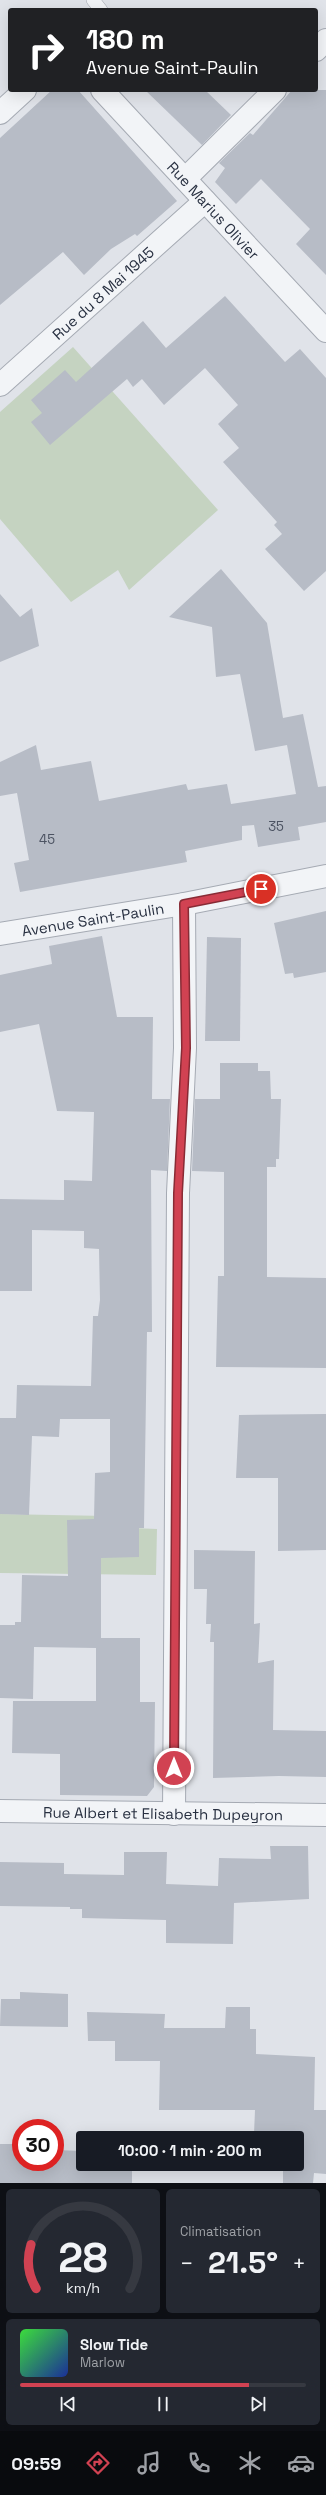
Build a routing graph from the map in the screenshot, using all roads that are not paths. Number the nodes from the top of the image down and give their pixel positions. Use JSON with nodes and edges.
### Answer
{"nodes":[{"id":1,"x":93,"y":0,"type":"edge"},
{"id":2,"x":100,"y":8,"type":"edge"},
{"id":3,"x":326,"y":40,"type":"edge"},
{"id":4,"x":318,"y":48,"type":"edge"},
{"id":5,"x":23,"y":92,"type":"edge"},
{"id":6,"x":104,"y":92,"type":"edge"},
{"id":7,"x":273,"y":92,"type":"edge"},
{"id":8,"x":0,"y":113,"type":"edge"},
{"id":9,"x":185,"y":179,"type":"junction"},
{"id":10,"x":205,"y":201,"type":"junction"},
{"id":11,"x":326,"y":331,"type":"edge"},
{"id":12,"x":0,"y":385,"type":"edge"},
{"id":13,"x":326,"y":876,"type":"edge"},
{"id":14,"x":184,"y":904,"type":"junction"},
{"id":15,"x":0,"y":934,"type":"edge"},
{"id":16,"x":0,"y":1811,"type":"edge"},
{"id":17,"x":174,"y":1814,"type":"junction"},
{"id":18,"x":326,"y":1815,"type":"edge"}],
"edges":[{"from":1,"to":2,"type":"lane"},
{"from":3,"to":4,"type":"street"},
{"from":5,"to":8,"type":"street"},
{"from":6,"to":9,"type":"street","name":"Rue Marius Olivier"},
{"from":7,"to":9,"type":"street"},
{"from":9,"to":10,"type":"street","name":"Rue Marius Olivier"},
{"from":10,"to":11,"type":"street","name":"Rue Marius Olivier"},
{"from":10,"to":12,"type":"street","name":"Rue du 8 Mai 1945"},
{"from":13,"to":14,"type":"street","name":"Avenue Saint-Paulin"},
{"from":14,"to":15,"type":"street","name":"Avenue Saint-Paulin"},
{"from":14,"to":17,"type":"street"},
{"from":16,"to":17,"type":"street","name":"Rue Albert et Elisabeth Dupeyron"},
{"from":17,"to":18,"type":"street","name":"Rue Albert et Elisabeth Dupeyron"}]}
